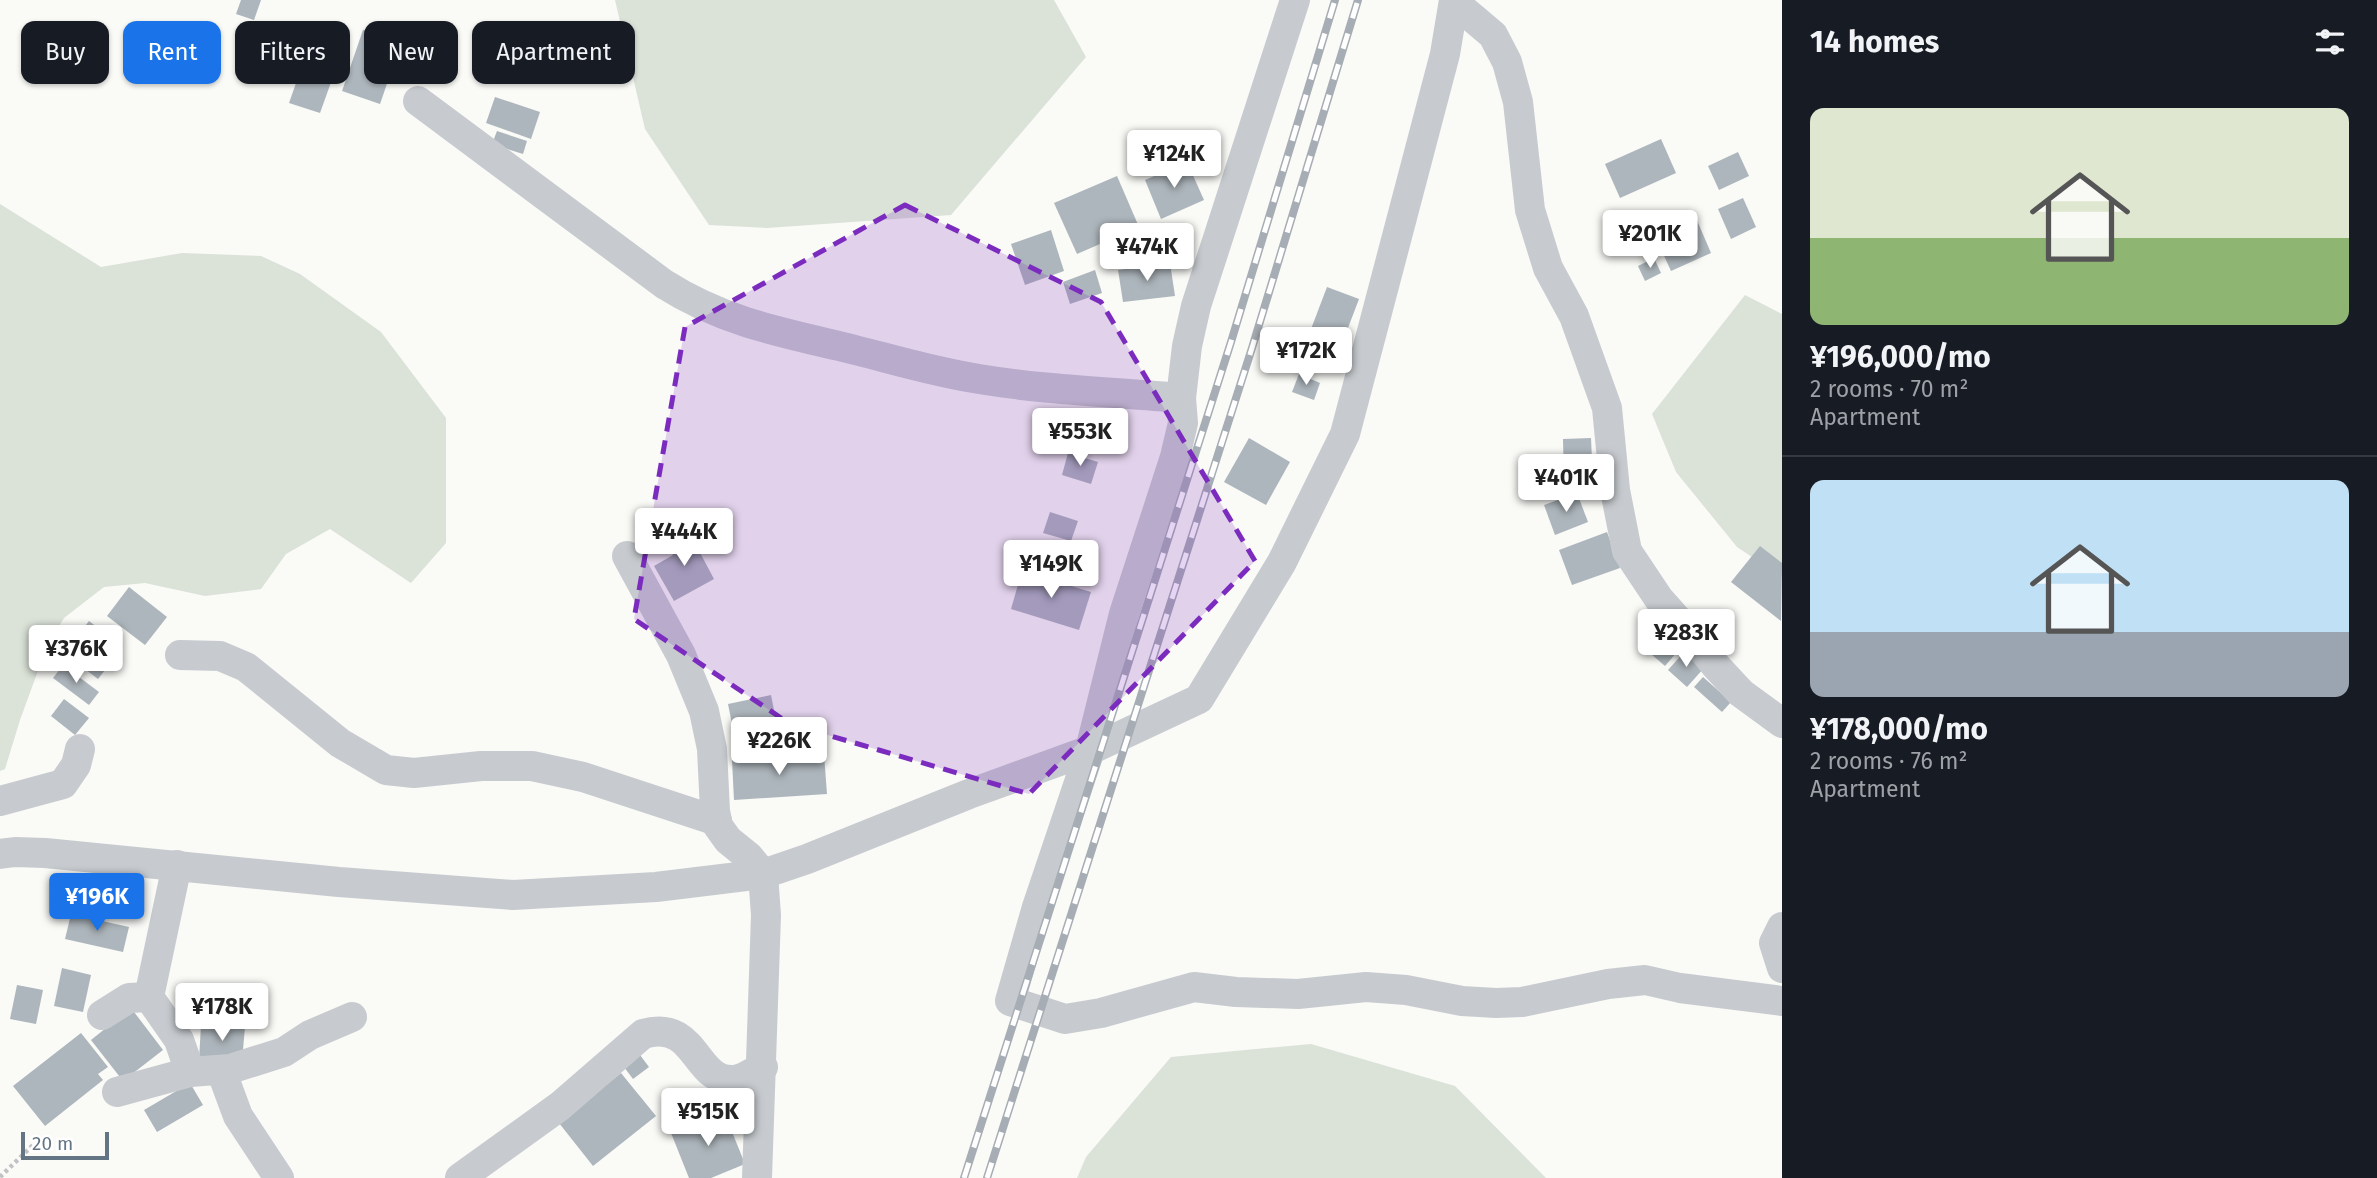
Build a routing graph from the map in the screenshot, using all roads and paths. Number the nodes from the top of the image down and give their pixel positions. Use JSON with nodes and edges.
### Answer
{"nodes":[{"id":1,"x":1294,"y":0,"type":"edge"},
{"id":2,"x":1454,"y":1,"type":"edge"},
{"id":3,"x":418,"y":101,"type":"dead end"},
{"id":4,"x":1181,"y":398,"type":"junction"},
{"id":5,"x":626,"y":556,"type":"dead end"},
{"id":6,"x":180,"y":655,"type":"dead end"},
{"id":7,"x":1782,"y":723,"type":"edge"},
{"id":8,"x":80,"y":750,"type":"dead end"},
{"id":9,"x":1090,"y":750,"type":"junction"},
{"id":10,"x":0,"y":801,"type":"edge"},
{"id":11,"x":717,"y":821,"type":"junction"},
{"id":12,"x":0,"y":854,"type":"edge"},
{"id":13,"x":177,"y":865,"type":"junction"},
{"id":14,"x":763,"y":874,"type":"junction"},
{"id":15,"x":1782,"y":927,"type":"edge"},
{"id":16,"x":1782,"y":968,"type":"edge"},
{"id":17,"x":149,"y":997,"type":"junction"},
{"id":18,"x":1782,"y":1001,"type":"edge"},
{"id":19,"x":102,"y":1015,"type":"dead end"},
{"id":20,"x":352,"y":1017,"type":"dead end"},
{"id":21,"x":763,"y":1067,"type":"junction"},
{"id":22,"x":221,"y":1070,"type":"junction"},
{"id":23,"x":190,"y":1072,"type":"junction"},
{"id":24,"x":117,"y":1092,"type":"dead end"},
{"id":25,"x":33,"y":1145,"type":"dead end"},
{"id":26,"x":0,"y":1177,"type":"edge"},
{"id":27,"x":279,"y":1178,"type":"edge"},
{"id":28,"x":460,"y":1178,"type":"edge"},
{"id":29,"x":757,"y":1178,"type":"edge"}],
"edges":[{"from":1,"to":4,"type":"street"},
{"from":2,"to":7,"type":"street"},
{"from":2,"to":9,"type":"street"},
{"from":3,"to":4,"type":"street"},
{"from":4,"to":9,"type":"street"},
{"from":5,"to":11,"type":"street"},
{"from":6,"to":11,"type":"street"},
{"from":8,"to":10,"type":"street"},
{"from":9,"to":14,"type":"street"},
{"from":9,"to":18,"type":"street"},
{"from":11,"to":14,"type":"street"},
{"from":12,"to":13,"type":"street"},
{"from":13,"to":14,"type":"street"},
{"from":13,"to":17,"type":"street"},
{"from":14,"to":21,"type":"street"},
{"from":15,"to":16,"type":"street"},
{"from":17,"to":19,"type":"street"},
{"from":17,"to":23,"type":"street"},
{"from":20,"to":22,"type":"street"},
{"from":21,"to":28,"type":"street"},
{"from":21,"to":29,"type":"street"},
{"from":22,"to":23,"type":"street"},
{"from":22,"to":27,"type":"street"},
{"from":23,"to":24,"type":"street"},
{"from":25,"to":26,"type":"path"}]}
